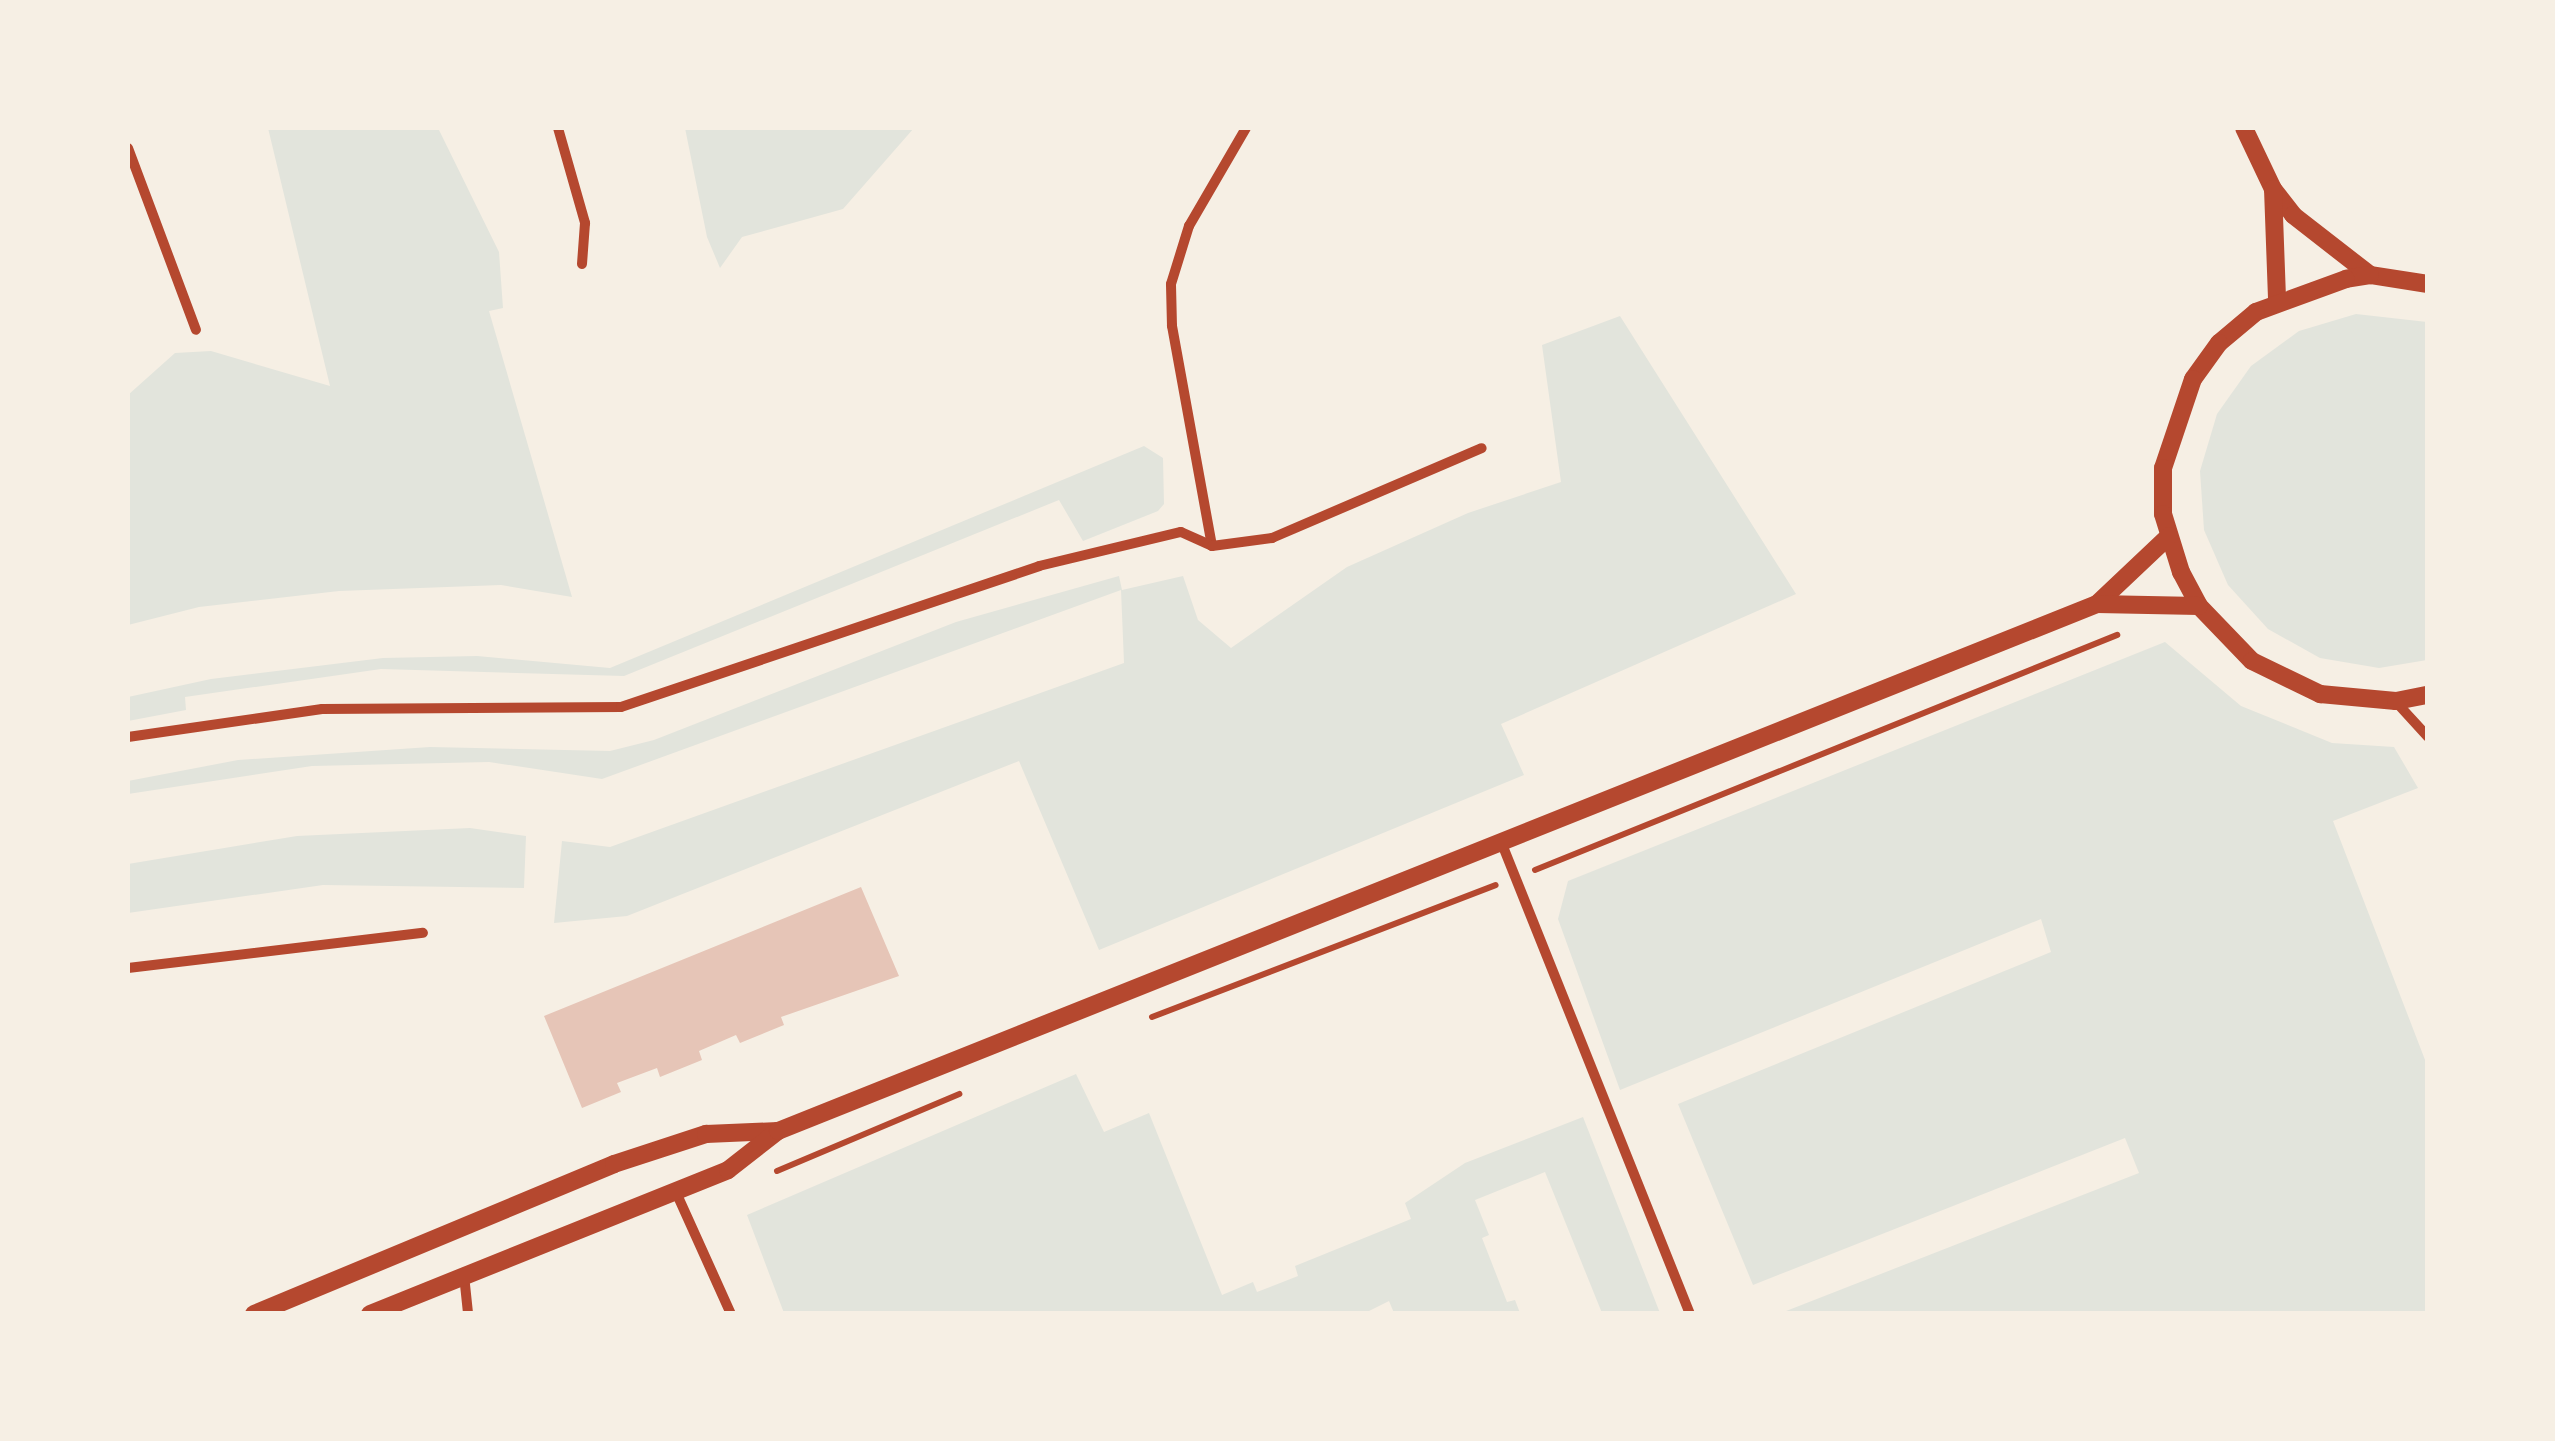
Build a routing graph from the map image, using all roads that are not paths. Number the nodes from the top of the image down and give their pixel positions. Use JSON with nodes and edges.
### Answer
{"nodes":[{"id":1,"x":558,"y":128,"type":"edge"},
{"id":2,"x":1246,"y":128,"type":"edge"},
{"id":3,"x":2244,"y":128,"type":"edge"},
{"id":4,"x":128,"y":148,"type":"edge"},
{"id":5,"x":2273,"y":189,"type":"junction"},
{"id":6,"x":582,"y":264,"type":"dead end"},
{"id":7,"x":2370,"y":276,"type":"junction"},
{"id":8,"x":2428,"y":284,"type":"edge"},
{"id":9,"x":2277,"y":300,"type":"junction"},
{"id":10,"x":196,"y":330,"type":"dead end"},
{"id":11,"x":1482,"y":448,"type":"dead end"},
{"id":12,"x":2168,"y":536,"type":"junction"},
{"id":13,"x":1212,"y":546,"type":"junction"},
{"id":14,"x":2098,"y":604,"type":"junction"},
{"id":15,"x":2199,"y":606,"type":"junction"},
{"id":16,"x":2428,"y":694,"type":"edge"},
{"id":17,"x":2396,"y":701,"type":"junction"},
{"id":18,"x":128,"y":738,"type":"edge"},
{"id":19,"x":2428,"y":738,"type":"edge"},
{"id":20,"x":1502,"y":844,"type":"junction"},
{"id":21,"x":422,"y":933,"type":"dead end"},
{"id":22,"x":128,"y":968,"type":"edge"},
{"id":23,"x":778,"y":1132,"type":"junction"},
{"id":24,"x":674,"y":1189,"type":"junction"},
{"id":25,"x":464,"y":1274,"type":"junction"},
{"id":26,"x":254,"y":1314,"type":"edge"},
{"id":27,"x":370,"y":1314,"type":"edge"},
{"id":28,"x":468,"y":1314,"type":"edge"},
{"id":29,"x":730,"y":1314,"type":"edge"},
{"id":30,"x":1690,"y":1314,"type":"edge"}],
"edges":[{"from":1,"to":6,"type":"street"},
{"from":2,"to":13,"type":"street"},
{"from":3,"to":5,"type":"street"},
{"from":4,"to":10,"type":"street"},
{"from":5,"to":7,"type":"street"},
{"from":5,"to":9,"type":"street"},
{"from":7,"to":8,"type":"street"},
{"from":7,"to":9,"type":"street"},
{"from":9,"to":12,"type":"street"},
{"from":11,"to":13,"type":"street"},
{"from":12,"to":14,"type":"street"},
{"from":12,"to":15,"type":"street"},
{"from":13,"to":18,"type":"street"},
{"from":14,"to":15,"type":"street"},
{"from":14,"to":20,"type":"street"},
{"from":15,"to":17,"type":"street"},
{"from":16,"to":17,"type":"street"},
{"from":17,"to":19,"type":"street"},
{"from":20,"to":23,"type":"street"},
{"from":20,"to":30,"type":"street"},
{"from":21,"to":22,"type":"street"},
{"from":23,"to":24,"type":"street"},
{"from":23,"to":26,"type":"street"},
{"from":24,"to":25,"type":"street"},
{"from":24,"to":29,"type":"street"},
{"from":25,"to":27,"type":"street"},
{"from":25,"to":28,"type":"street"}]}
